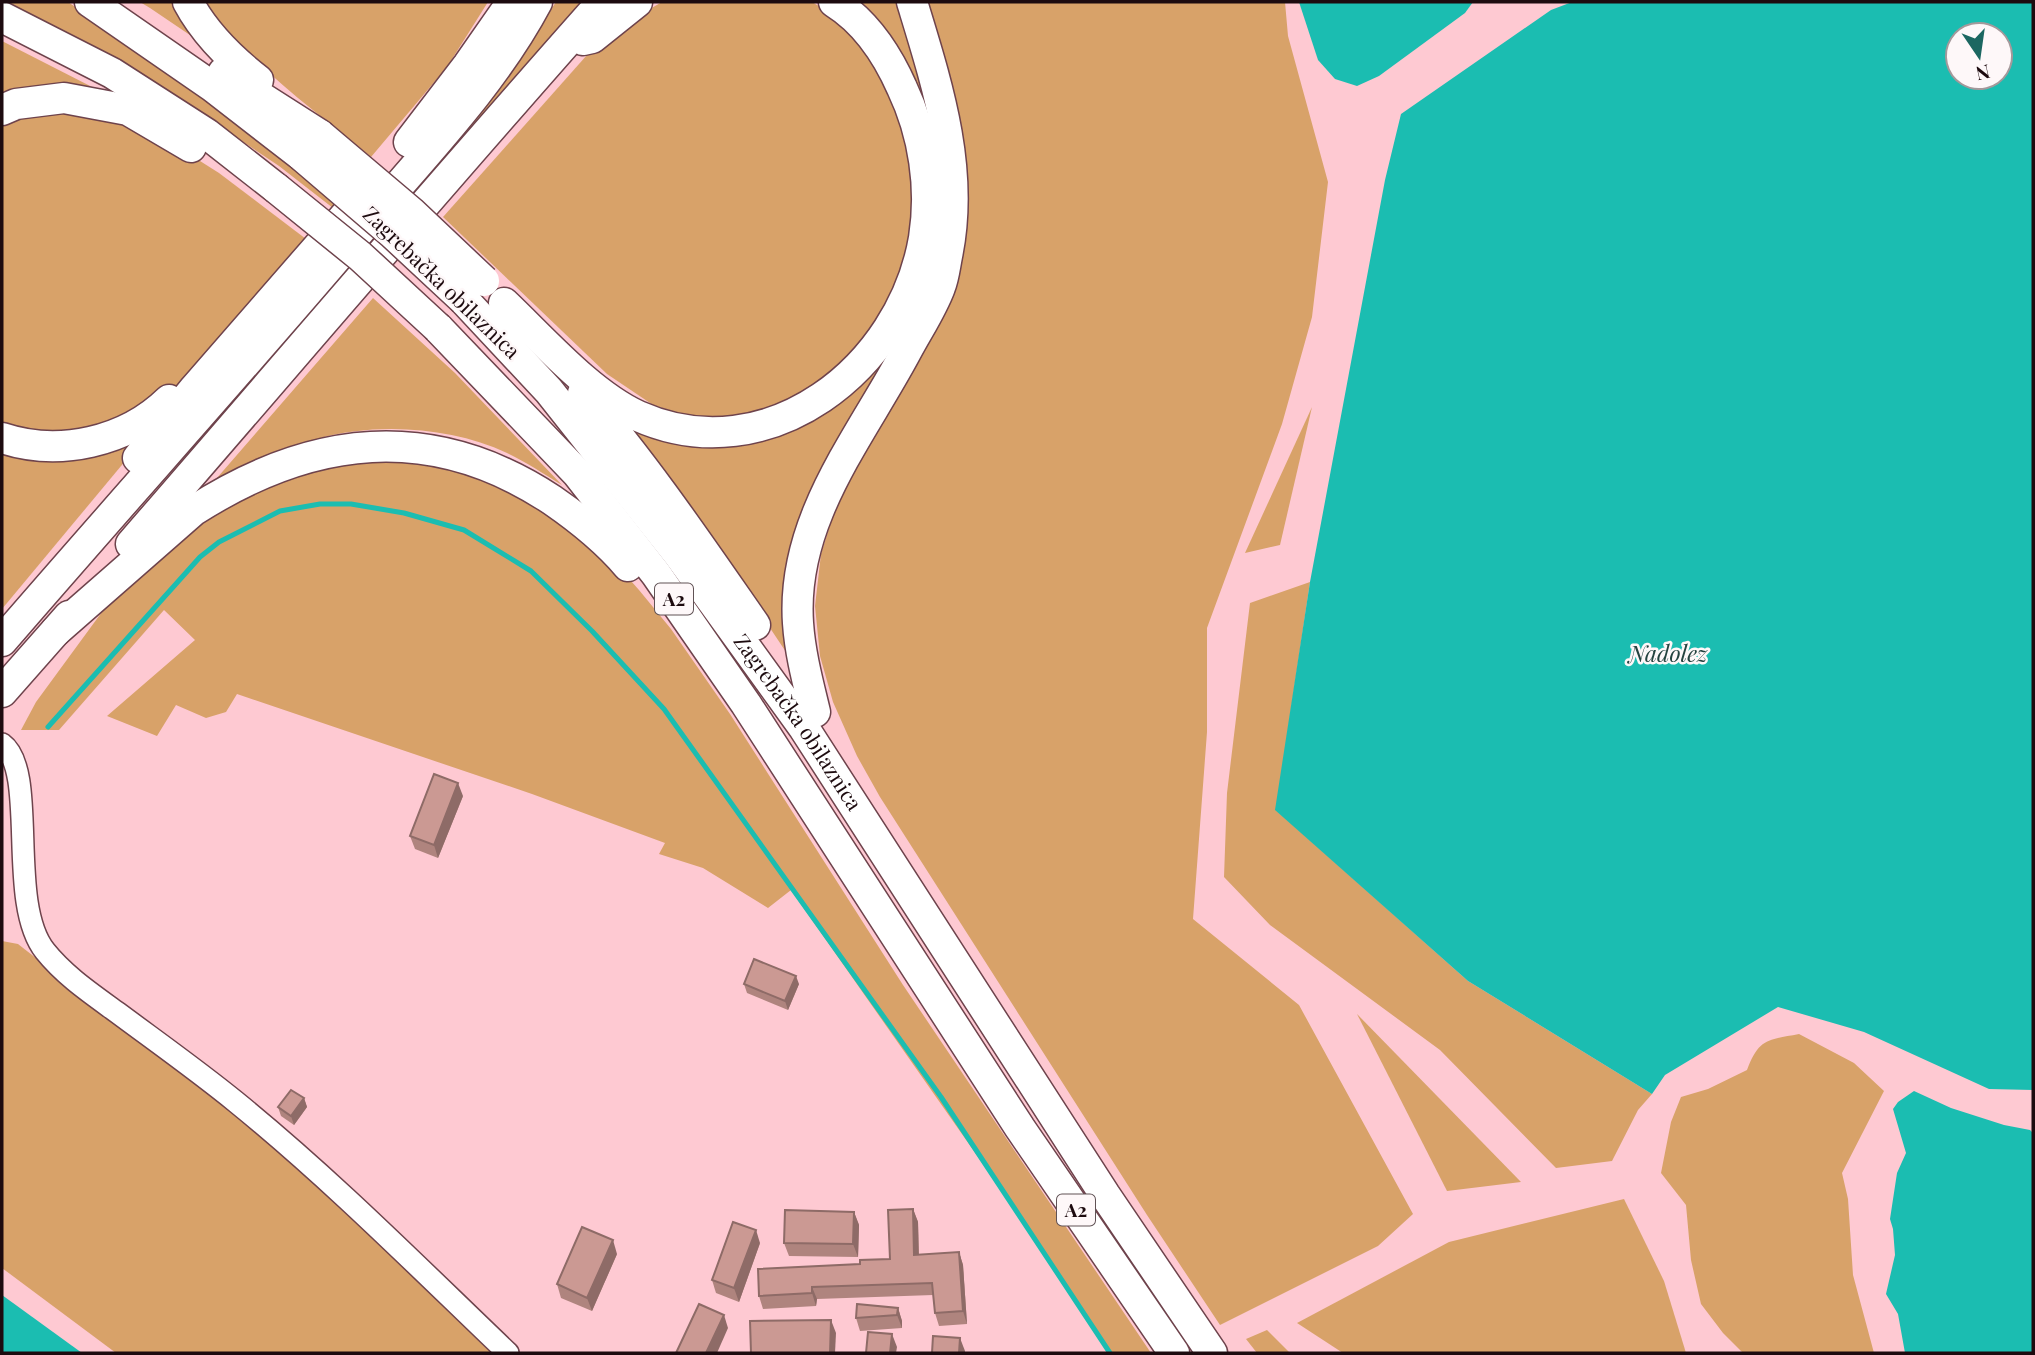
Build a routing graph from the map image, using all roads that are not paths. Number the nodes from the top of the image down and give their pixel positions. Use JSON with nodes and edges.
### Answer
{"nodes":[{"id":1,"x":90,"y":2,"type":"edge"},
{"id":2,"x":117,"y":2,"type":"edge"},
{"id":3,"x":188,"y":2,"type":"edge"},
{"id":4,"x":498,"y":2,"type":"edge"},
{"id":5,"x":512,"y":2,"type":"edge"},
{"id":6,"x":537,"y":2,"type":"edge"},
{"id":7,"x":602,"y":2,"type":"edge"},
{"id":8,"x":637,"y":2,"type":"edge"},
{"id":9,"x":834,"y":2,"type":"edge"},
{"id":10,"x":912,"y":2,"type":"edge"},
{"id":11,"x":2,"y":17,"type":"edge"},
{"id":12,"x":566,"y":43,"type":"junction"},
{"id":13,"x":450,"y":88,"type":"junction"},
{"id":14,"x":2,"y":110,"type":"edge"},
{"id":15,"x":312,"y":140,"type":"junction"},
{"id":16,"x":276,"y":188,"type":"junction"},
{"id":17,"x":474,"y":290,"type":"junction"},
{"id":18,"x":505,"y":303,"type":"junction"},
{"id":19,"x":224,"y":355,"type":"junction"},
{"id":20,"x":2,"y":438,"type":"edge"},
{"id":21,"x":25,"y":614,"type":"junction"},
{"id":22,"x":55,"y":631,"type":"junction"},
{"id":23,"x":2,"y":640,"type":"edge"},
{"id":24,"x":2,"y":692,"type":"edge"},
{"id":25,"x":815,"y":712,"type":"junction"},
{"id":26,"x":2,"y":744,"type":"edge"},
{"id":27,"x":818,"y":815,"type":"junction"},
{"id":28,"x":909,"y":895,"type":"junction"},
{"id":29,"x":508,"y":1353,"type":"edge"},
{"id":30,"x":1174,"y":1353,"type":"edge"},
{"id":31,"x":1212,"y":1353,"type":"edge"}],
"edges":[{"from":1,"to":15,"type":"highway"},
{"from":2,"to":15,"type":"highway"},
{"from":3,"to":15,"type":"highway"},
{"from":4,"to":13,"type":"highway"},
{"from":5,"to":13,"type":"highway"},
{"from":6,"to":21,"type":"highway"},
{"from":7,"to":12,"type":"highway"},
{"from":8,"to":12,"type":"highway"},
{"from":9,"to":18,"type":"highway"},
{"from":10,"to":25,"type":"highway"},
{"from":11,"to":16,"type":"highway"},
{"from":12,"to":22,"type":"highway"},
{"from":13,"to":19,"type":"highway"},
{"from":14,"to":16,"type":"highway"},
{"from":15,"to":17,"type":"highway","bridge":true},
{"from":16,"to":27,"type":"highway","name":"Zagrebačka obilaznica","number":"A2","bridge":true},
{"from":17,"to":18,"type":"highway"},
{"from":17,"to":28,"type":"highway","name":"Zagrebačka obilaznica","number":"A2"},
{"from":18,"to":25,"type":"highway"},
{"from":19,"to":20,"type":"highway"},
{"from":19,"to":21,"type":"highway"},
{"from":21,"to":23,"type":"highway"},
{"from":22,"to":24,"type":"highway"},
{"from":22,"to":27,"type":"highway"},
{"from":25,"to":28,"type":"highway"},
{"from":26,"to":29,"type":"lane"},
{"from":27,"to":30,"type":"highway","name":"Zagrebačka obilaznica","number":"A2"},
{"from":28,"to":31,"type":"highway","name":"Zagrebačka obilaznica","number":"A2"}]}
